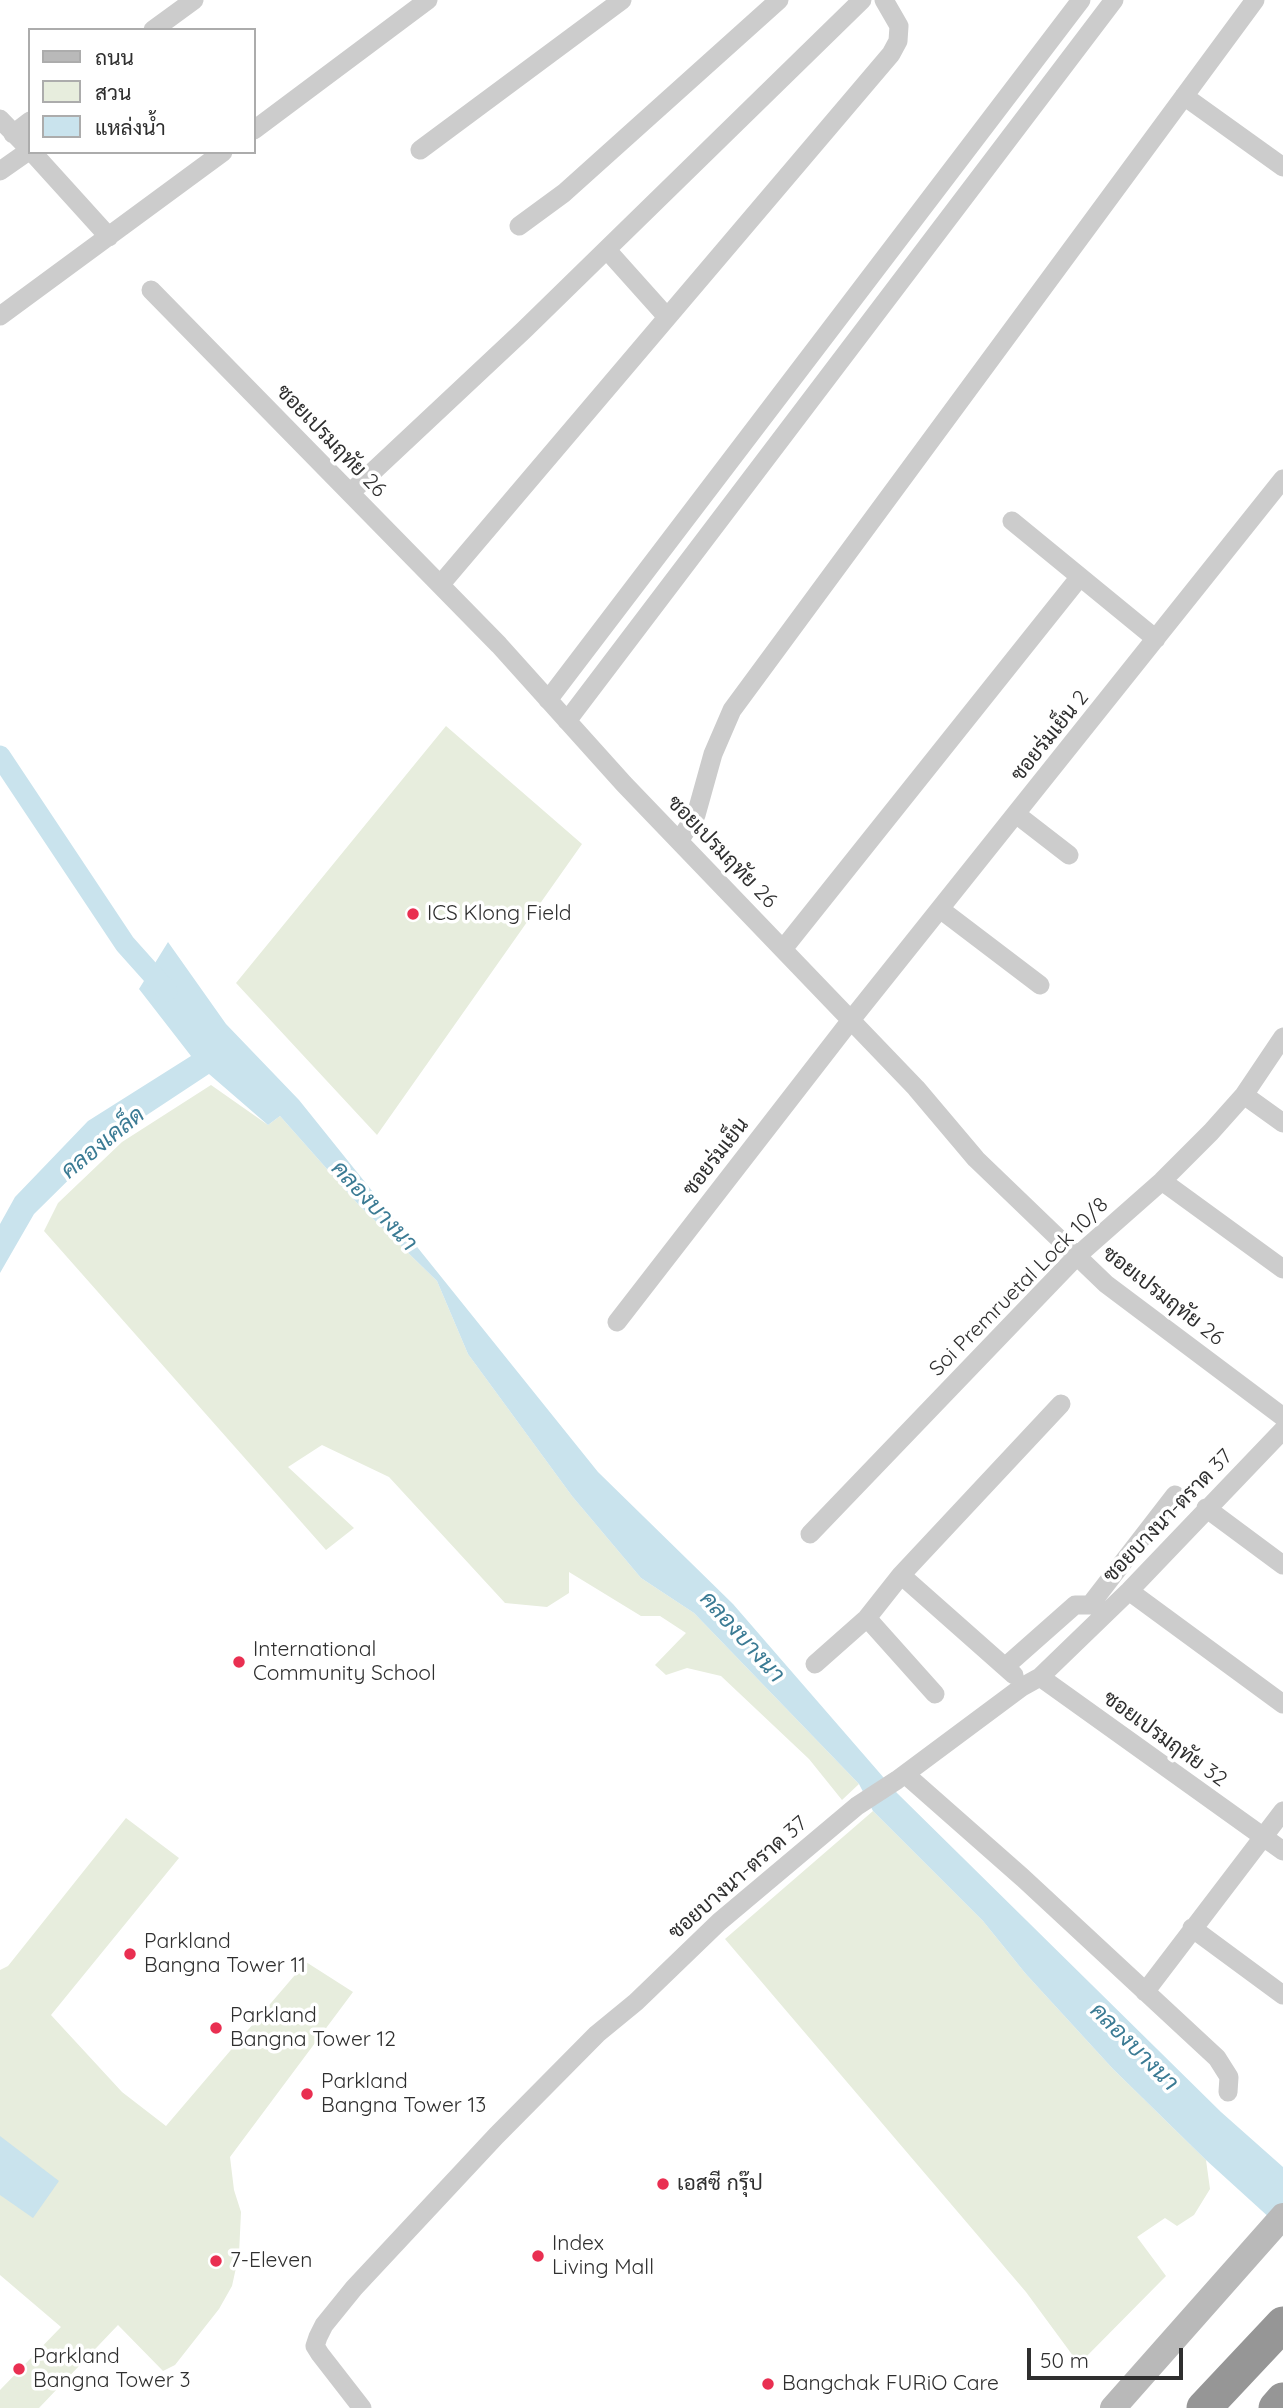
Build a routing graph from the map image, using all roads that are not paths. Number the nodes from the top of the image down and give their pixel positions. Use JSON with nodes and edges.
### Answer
{"nodes":[{"id":1,"x":194,"y":0,"type":"edge"},
{"id":2,"x":428,"y":0,"type":"edge"},
{"id":3,"x":622,"y":0,"type":"edge"},
{"id":4,"x":779,"y":0,"type":"edge"},
{"id":5,"x":862,"y":0,"type":"edge"},
{"id":6,"x":884,"y":0,"type":"edge"},
{"id":7,"x":1081,"y":0,"type":"edge"},
{"id":8,"x":1114,"y":0,"type":"edge"},
{"id":9,"x":1255,"y":0,"type":"edge"},
{"id":10,"x":156,"y":28,"type":"edge"},
{"id":11,"x":1023,"y":76,"type":"junction"},
{"id":12,"x":1044,"y":92,"type":"junction"},
{"id":13,"x":1184,"y":96,"type":"junction"},
{"id":14,"x":28,"y":122,"type":"edge"},
{"id":15,"x":6,"y":127,"type":"edge"},
{"id":16,"x":256,"y":129,"type":"edge"},
{"id":17,"x":28,"y":148,"type":"edge"},
{"id":18,"x":420,"y":150,"type":"dead end"},
{"id":19,"x":28,"y":153,"type":"edge"},
{"id":20,"x":34,"y":154,"type":"edge"},
{"id":21,"x":220,"y":154,"type":"edge"},
{"id":22,"x":1283,"y":167,"type":"edge"},
{"id":23,"x":0,"y":171,"type":"edge"},
{"id":24,"x":519,"y":226,"type":"dead end"},
{"id":25,"x":109,"y":237,"type":"junction"},
{"id":26,"x":607,"y":250,"type":"junction"},
{"id":27,"x":880,"y":265,"type":"junction"},
{"id":28,"x":900,"y":281,"type":"junction"},
{"id":29,"x":152,"y":290,"type":"dead end"},
{"id":30,"x":0,"y":316,"type":"edge"},
{"id":31,"x":667,"y":317,"type":"junction"},
{"id":32,"x":739,"y":450,"type":"junction"},
{"id":33,"x":760,"y":465,"type":"junction"},
{"id":34,"x":1283,"y":479,"type":"edge"},
{"id":35,"x":350,"y":493,"type":"junction"},
{"id":36,"x":1012,"y":521,"type":"dead end"},
{"id":37,"x":657,"y":558,"type":"junction"},
{"id":38,"x":678,"y":574,"type":"junction"},
{"id":39,"x":1079,"y":578,"type":"junction"},
{"id":40,"x":440,"y":585,"type":"junction"},
{"id":41,"x":1156,"y":639,"type":"junction"},
{"id":42,"x":548,"y":700,"type":"junction"},
{"id":43,"x":567,"y":720,"type":"junction"},
{"id":44,"x":1016,"y":814,"type":"junction"},
{"id":45,"x":680,"y":841,"type":"junction"},
{"id":46,"x":1069,"y":855,"type":"dead end"},
{"id":47,"x":940,"y":909,"type":"junction"},
{"id":48,"x":783,"y":948,"type":"junction"},
{"id":49,"x":1040,"y":985,"type":"dead end"},
{"id":50,"x":851,"y":1020,"type":"junction"},
{"id":51,"x":1283,"y":1037,"type":"edge"},
{"id":52,"x":1244,"y":1095,"type":"junction"},
{"id":53,"x":1283,"y":1123,"type":"edge"},
{"id":54,"x":1163,"y":1181,"type":"junction"},
{"id":55,"x":1077,"y":1256,"type":"junction"},
{"id":56,"x":1283,"y":1269,"type":"edge"},
{"id":57,"x":617,"y":1322,"type":"dead end"},
{"id":58,"x":1061,"y":1404,"type":"dead end"},
{"id":59,"x":1283,"y":1417,"type":"edge"},
{"id":60,"x":1283,"y":1430,"type":"edge"},
{"id":61,"x":1175,"y":1495,"type":"dead end"},
{"id":62,"x":1206,"y":1508,"type":"junction"},
{"id":63,"x":810,"y":1534,"type":"dead end"},
{"id":64,"x":1283,"y":1565,"type":"edge"},
{"id":65,"x":901,"y":1575,"type":"junction"},
{"id":66,"x":1129,"y":1591,"type":"junction"},
{"id":67,"x":867,"y":1618,"type":"junction"},
{"id":68,"x":815,"y":1664,"type":"dead end"},
{"id":69,"x":1006,"y":1666,"type":"junction"},
{"id":70,"x":1040,"y":1677,"type":"junction"},
{"id":71,"x":1022,"y":1687,"type":"junction"},
{"id":72,"x":935,"y":1694,"type":"dead end"},
{"id":73,"x":1283,"y":1704,"type":"edge"},
{"id":74,"x":901,"y":1777,"type":"junction"},
{"id":75,"x":1283,"y":1811,"type":"edge"},
{"id":76,"x":1263,"y":1837,"type":"junction"},
{"id":77,"x":1283,"y":1851,"type":"edge"},
{"id":78,"x":1192,"y":1928,"type":"junction"},
{"id":79,"x":1145,"y":1992,"type":"junction"},
{"id":80,"x":1283,"y":1995,"type":"edge"},
{"id":81,"x":1228,"y":2092,"type":"dead end"},
{"id":82,"x":1283,"y":2216,"type":"edge"},
{"id":83,"x":1283,"y":2324,"type":"edge"},
{"id":84,"x":1283,"y":2352,"type":"edge"},
{"id":85,"x":1283,"y":2400,"type":"edge"},
{"id":86,"x":362,"y":2408,"type":"edge"},
{"id":87,"x":1113,"y":2408,"type":"edge"},
{"id":88,"x":1204,"y":2408,"type":"edge"},
{"id":89,"x":1233,"y":2408,"type":"edge"},
{"id":90,"x":1276,"y":2408,"type":"edge"}],
"edges":[{"from":1,"to":10,"type":"street"},
{"from":2,"to":16,"type":"street"},
{"from":3,"to":18,"type":"street"},
{"from":4,"to":24,"type":"street"},
{"from":5,"to":26,"type":"street"},
{"from":6,"to":31,"type":"street"},
{"from":7,"to":11,"type":"street"},
{"from":8,"to":12,"type":"street"},
{"from":9,"to":13,"type":"street"},
{"from":11,"to":12,"type":"street"},
{"from":11,"to":27,"type":"street"},
{"from":12,"to":28,"type":"street"},
{"from":13,"to":22,"type":"street"},
{"from":13,"to":45,"type":"street"},
{"from":14,"to":15,"type":"street"},
{"from":15,"to":17,"type":"street"},
{"from":19,"to":23,"type":"street"},
{"from":20,"to":25,"type":"street"},
{"from":21,"to":25,"type":"street"},
{"from":25,"to":30,"type":"street"},
{"from":26,"to":31,"type":"street"},
{"from":26,"to":35,"type":"street"},
{"from":27,"to":28,"type":"street"},
{"from":27,"to":32,"type":"street"},
{"from":28,"to":33,"type":"street"},
{"from":29,"to":35,"type":"street","name":"ซอยเปรมฤทัย 26"},
{"from":31,"to":40,"type":"street"},
{"from":32,"to":33,"type":"street"},
{"from":32,"to":37,"type":"street"},
{"from":33,"to":38,"type":"street"},
{"from":34,"to":41,"type":"street","name":"ซอยร่มเย็น 2"},
{"from":35,"to":40,"type":"street","name":"ซอยเปรมฤทัย 26"},
{"from":36,"to":39,"type":"street"},
{"from":37,"to":38,"type":"street"},
{"from":37,"to":42,"type":"street"},
{"from":38,"to":43,"type":"street"},
{"from":39,"to":41,"type":"street"},
{"from":39,"to":48,"type":"street"},
{"from":40,"to":42,"type":"street","name":"ซอยเปรมฤทัย 26"},
{"from":41,"to":44,"type":"street","name":"ซอยร่มเย็น 2"},
{"from":42,"to":43,"type":"street","name":"ซอยเปรมฤทัย 26"},
{"from":43,"to":45,"type":"street","name":"ซอยเปรมฤทัย 26"},
{"from":44,"to":46,"type":"street"},
{"from":44,"to":47,"type":"street","name":"ซอยร่มเย็น 2"},
{"from":45,"to":48,"type":"street","name":"ซอยเปรมฤทัย 26"},
{"from":47,"to":49,"type":"street"},
{"from":47,"to":50,"type":"street","name":"ซอยร่มเย็น 2"},
{"from":48,"to":50,"type":"street","name":"ซอยเปรมฤทัย 26"},
{"from":50,"to":55,"type":"street","name":"ซอยเปรมฤทัย 26"},
{"from":50,"to":57,"type":"street","name":"ซอยร่มเย็น"},
{"from":51,"to":52,"type":"street","name":"Soi Premruetal Lock 10/8"},
{"from":52,"to":53,"type":"street"},
{"from":52,"to":54,"type":"street","name":"Soi Premruetal Lock 10/8"},
{"from":54,"to":55,"type":"street","name":"Soi Premruetal Lock 10/8"},
{"from":54,"to":56,"type":"street"},
{"from":55,"to":59,"type":"street","name":"ซอยเปรมฤทัย 26"},
{"from":55,"to":63,"type":"street","name":"Soi Premruetal Lock 10/8"},
{"from":58,"to":65,"type":"street"},
{"from":60,"to":62,"type":"street","name":"ซอยบางนา-ตราด 37"},
{"from":61,"to":69,"type":"street"},
{"from":62,"to":64,"type":"street"},
{"from":62,"to":66,"type":"street","name":"ซอยบางนา-ตราด 37"},
{"from":65,"to":67,"type":"street"},
{"from":65,"to":69,"type":"street"},
{"from":66,"to":70,"type":"street","name":"ซอยบางนา-ตราด 37"},
{"from":66,"to":73,"type":"street"},
{"from":67,"to":68,"type":"street"},
{"from":67,"to":72,"type":"street"},
{"from":69,"to":71,"type":"street"},
{"from":70,"to":71,"type":"street","name":"ซอยบางนา-ตราด 37"},
{"from":70,"to":76,"type":"street","name":"ซอยเปรมฤทัย 32"},
{"from":71,"to":74,"type":"street","name":"ซอยบางนา-ตราด 37"},
{"from":74,"to":79,"type":"street"},
{"from":74,"to":86,"type":"street","name":"ซอยบางนา-ตราด 37"},
{"from":75,"to":76,"type":"street"},
{"from":76,"to":77,"type":"street","name":"ซอยเปรมฤทัย 32"},
{"from":76,"to":78,"type":"street"},
{"from":78,"to":79,"type":"street"},
{"from":78,"to":80,"type":"street"},
{"from":79,"to":81,"type":"street"},
{"from":82,"to":87,"type":"main road"},
{"from":83,"to":88,"type":"highway"},
{"from":84,"to":89,"type":"highway"},
{"from":85,"to":90,"type":"highway"}]}
